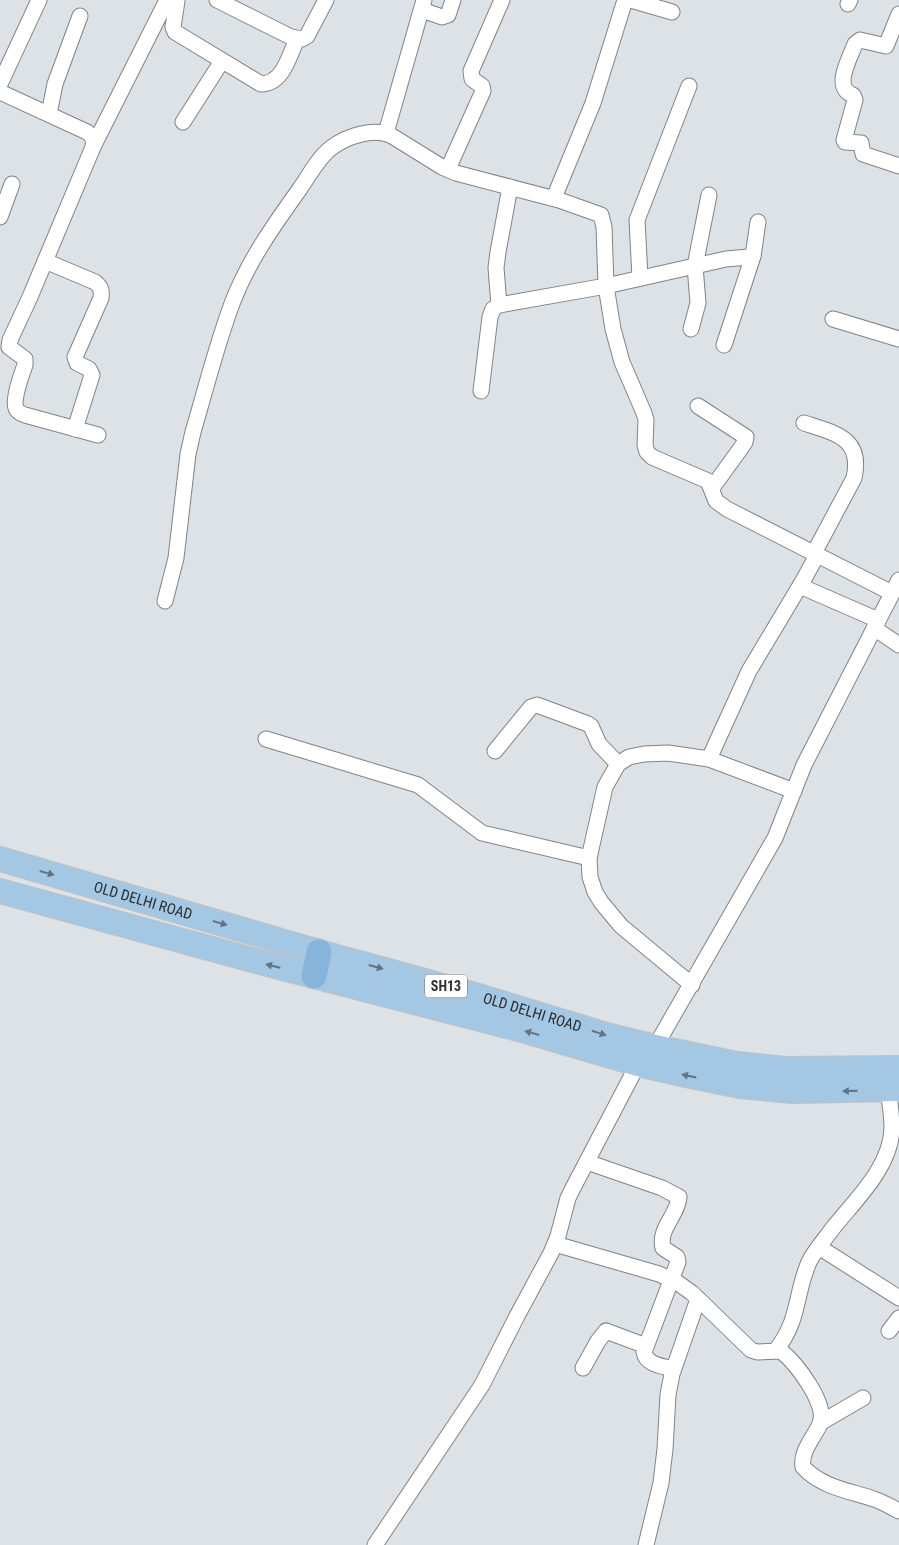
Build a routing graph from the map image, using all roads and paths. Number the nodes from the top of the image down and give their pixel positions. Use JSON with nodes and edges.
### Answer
{"nodes":[{"id":1,"x":39,"y":0,"type":"edge"},
{"id":2,"x":172,"y":0,"type":"edge"},
{"id":3,"x":217,"y":0,"type":"edge"},
{"id":4,"x":326,"y":0,"type":"edge"},
{"id":5,"x":453,"y":0,"type":"edge"},
{"id":6,"x":502,"y":0,"type":"edge"},
{"id":7,"x":625,"y":0,"type":"edge"},
{"id":8,"x":631,"y":0,"type":"edge"},
{"id":9,"x":423,"y":5,"type":"edge"},
{"id":10,"x":672,"y":12,"type":"dead end"},
{"id":11,"x":899,"y":14,"type":"edge"},
{"id":12,"x":80,"y":16,"type":"dead end"},
{"id":13,"x":297,"y":39,"type":"junction"},
{"id":14,"x":222,"y":61,"type":"junction"},
{"id":15,"x":0,"y":84,"type":"edge"},
{"id":16,"x":689,"y":86,"type":"dead end"},
{"id":17,"x":0,"y":92,"type":"edge"},
{"id":18,"x":49,"y":114,"type":"junction"},
{"id":19,"x":183,"y":122,"type":"dead end"},
{"id":20,"x":386,"y":133,"type":"junction"},
{"id":21,"x":93,"y":147,"type":"junction"},
{"id":22,"x":899,"y":166,"type":"edge"},
{"id":23,"x":448,"y":170,"type":"junction"},
{"id":24,"x":12,"y":184,"type":"dead end"},
{"id":25,"x":510,"y":187,"type":"junction"},
{"id":26,"x":708,"y":195,"type":"dead end"},
{"id":27,"x":554,"y":198,"type":"junction"},
{"id":28,"x":0,"y":217,"type":"edge"},
{"id":29,"x":758,"y":222,"type":"dead end"},
{"id":30,"x":753,"y":256,"type":"junction"},
{"id":31,"x":45,"y":261,"type":"junction"},
{"id":32,"x":696,"y":266,"type":"junction"},
{"id":33,"x":640,"y":278,"type":"junction"},
{"id":34,"x":606,"y":286,"type":"junction"},
{"id":35,"x":499,"y":304,"type":"junction"},
{"id":36,"x":832,"y":319,"type":"dead end"},
{"id":37,"x":690,"y":329,"type":"dead end"},
{"id":38,"x":899,"y":339,"type":"edge"},
{"id":39,"x":724,"y":345,"type":"dead end"},
{"id":40,"x":480,"y":391,"type":"dead end"},
{"id":41,"x":698,"y":406,"type":"dead end"},
{"id":42,"x":804,"y":423,"type":"dead end"},
{"id":43,"x":75,"y":429,"type":"junction"},
{"id":44,"x":98,"y":435,"type":"dead end"},
{"id":45,"x":712,"y":488,"type":"junction"},
{"id":46,"x":816,"y":554,"type":"junction"},
{"id":47,"x":800,"y":586,"type":"junction"},
{"id":48,"x":896,"y":586,"type":"edge"},
{"id":49,"x":165,"y":602,"type":"dead end"},
{"id":50,"x":876,"y":624,"type":"junction"},
{"id":51,"x":899,"y":645,"type":"edge"},
{"id":52,"x":266,"y":739,"type":"dead end"},
{"id":53,"x":495,"y":751,"type":"dead end"},
{"id":54,"x":710,"y":759,"type":"junction"},
{"id":55,"x":618,"y":764,"type":"junction"},
{"id":56,"x":794,"y":790,"type":"junction"},
{"id":57,"x":588,"y":858,"type":"junction"},
{"id":58,"x":0,"y":860,"type":"edge"},
{"id":59,"x":0,"y":891,"type":"edge"},
{"id":60,"x":319,"y":952,"type":"junction"},
{"id":61,"x":314,"y":976,"type":"junction"},
{"id":62,"x":692,"y":985,"type":"junction"},
{"id":63,"x":655,"y":1047,"type":"junction"},
{"id":64,"x":638,"y":1064,"type":"junction"},
{"id":65,"x":899,"y":1068,"type":"edge"},
{"id":66,"x":894,"y":1090,"type":"edge"},
{"id":67,"x":586,"y":1162,"type":"junction"},
{"id":68,"x":555,"y":1244,"type":"junction"},
{"id":69,"x":819,"y":1247,"type":"junction"},
{"id":70,"x":670,"y":1279,"type":"junction"},
{"id":71,"x":899,"y":1298,"type":"edge"},
{"id":72,"x":698,"y":1299,"type":"junction"},
{"id":73,"x":899,"y":1318,"type":"edge"},
{"id":74,"x":889,"y":1331,"type":"dead end"},
{"id":75,"x":646,"y":1346,"type":"junction"},
{"id":76,"x":776,"y":1350,"type":"junction"},
{"id":77,"x":584,"y":1368,"type":"dead end"},
{"id":78,"x":673,"y":1369,"type":"junction"},
{"id":79,"x":863,"y":1398,"type":"dead end"},
{"id":80,"x":820,"y":1423,"type":"junction"},
{"id":81,"x":899,"y":1511,"type":"edge"},
{"id":82,"x":375,"y":1545,"type":"edge"},
{"id":83,"x":646,"y":1545,"type":"edge"}],
"edges":[{"from":1,"to":15,"type":"street"},
{"from":2,"to":14,"type":"street"},
{"from":2,"to":21,"type":"street"},
{"from":3,"to":13,"type":"street"},
{"from":4,"to":13,"type":"street"},
{"from":5,"to":9,"type":"street"},
{"from":6,"to":23,"type":"street"},
{"from":7,"to":27,"type":"street"},
{"from":8,"to":10,"type":"street"},
{"from":9,"to":20,"type":"street"},
{"from":11,"to":22,"type":"street"},
{"from":12,"to":18,"type":"street"},
{"from":13,"to":14,"type":"street"},
{"from":14,"to":19,"type":"street"},
{"from":16,"to":33,"type":"street"},
{"from":17,"to":18,"type":"street"},
{"from":18,"to":21,"type":"street"},
{"from":20,"to":23,"type":"street"},
{"from":20,"to":49,"type":"street"},
{"from":21,"to":31,"type":"street"},
{"from":23,"to":25,"type":"street"},
{"from":24,"to":28,"type":"street"},
{"from":25,"to":27,"type":"street"},
{"from":25,"to":35,"type":"street"},
{"from":26,"to":32,"type":"street"},
{"from":27,"to":34,"type":"street"},
{"from":29,"to":30,"type":"street"},
{"from":30,"to":32,"type":"street"},
{"from":30,"to":39,"type":"street"},
{"from":31,"to":43,"type":"street"},
{"from":31,"to":43,"type":"street"},
{"from":32,"to":33,"type":"street"},
{"from":32,"to":37,"type":"street"},
{"from":33,"to":34,"type":"street"},
{"from":34,"to":35,"type":"street"},
{"from":34,"to":45,"type":"street"},
{"from":35,"to":40,"type":"street"},
{"from":36,"to":38,"type":"street"},
{"from":41,"to":45,"type":"street"},
{"from":42,"to":46,"type":"street"},
{"from":43,"to":44,"type":"street"},
{"from":45,"to":46,"type":"street"},
{"from":46,"to":47,"type":"street"},
{"from":46,"to":48,"type":"street"},
{"from":47,"to":50,"type":"street"},
{"from":47,"to":54,"type":"street"},
{"from":48,"to":50,"type":"street"},
{"from":50,"to":51,"type":"street"},
{"from":50,"to":56,"type":"street"},
{"from":52,"to":57,"type":"street"},
{"from":53,"to":55,"type":"street"},
{"from":54,"to":55,"type":"street"},
{"from":54,"to":56,"type":"street"},
{"from":55,"to":57,"type":"street"},
{"from":56,"to":62,"type":"street"},
{"from":57,"to":62,"type":"street"},
{"from":58,"to":60,"type":"main road","name":"OLD DELHI ROAD","number":"SH13","one_way":true},
{"from":61,"to":59,"type":"main road","name":"OLD DELHI ROAD","number":"SH13","one_way":true},
{"from":60,"to":61,"type":"highway"},
{"from":60,"to":63,"type":"main road","name":"OLD DELHI ROAD","number":"SH13","one_way":true},
{"from":64,"to":61,"type":"main road","name":"OLD DELHI ROAD","number":"SH13","one_way":true},
{"from":62,"to":63,"type":"street"},
{"from":63,"to":65,"type":"main road","name":"OLD DELHI ROAD","number":"SH13"},
{"from":66,"to":64,"type":"main road","name":"OLD DELHI ROAD","number":"SH13","one_way":true},
{"from":64,"to":67,"type":"street"},
{"from":66,"to":69,"type":"street"},
{"from":67,"to":68,"type":"street"},
{"from":67,"to":70,"type":"street"},
{"from":68,"to":70,"type":"street"},
{"from":68,"to":82,"type":"street"},
{"from":69,"to":71,"type":"street"},
{"from":69,"to":76,"type":"street"},
{"from":70,"to":72,"type":"street"},
{"from":70,"to":75,"type":"street"},
{"from":72,"to":76,"type":"street"},
{"from":72,"to":78,"type":"street"},
{"from":73,"to":74,"type":"street"},
{"from":75,"to":77,"type":"street"},
{"from":75,"to":78,"type":"street"},
{"from":76,"to":80,"type":"street"},
{"from":78,"to":83,"type":"street"},
{"from":79,"to":80,"type":"street"},
{"from":80,"to":81,"type":"street"}]}
